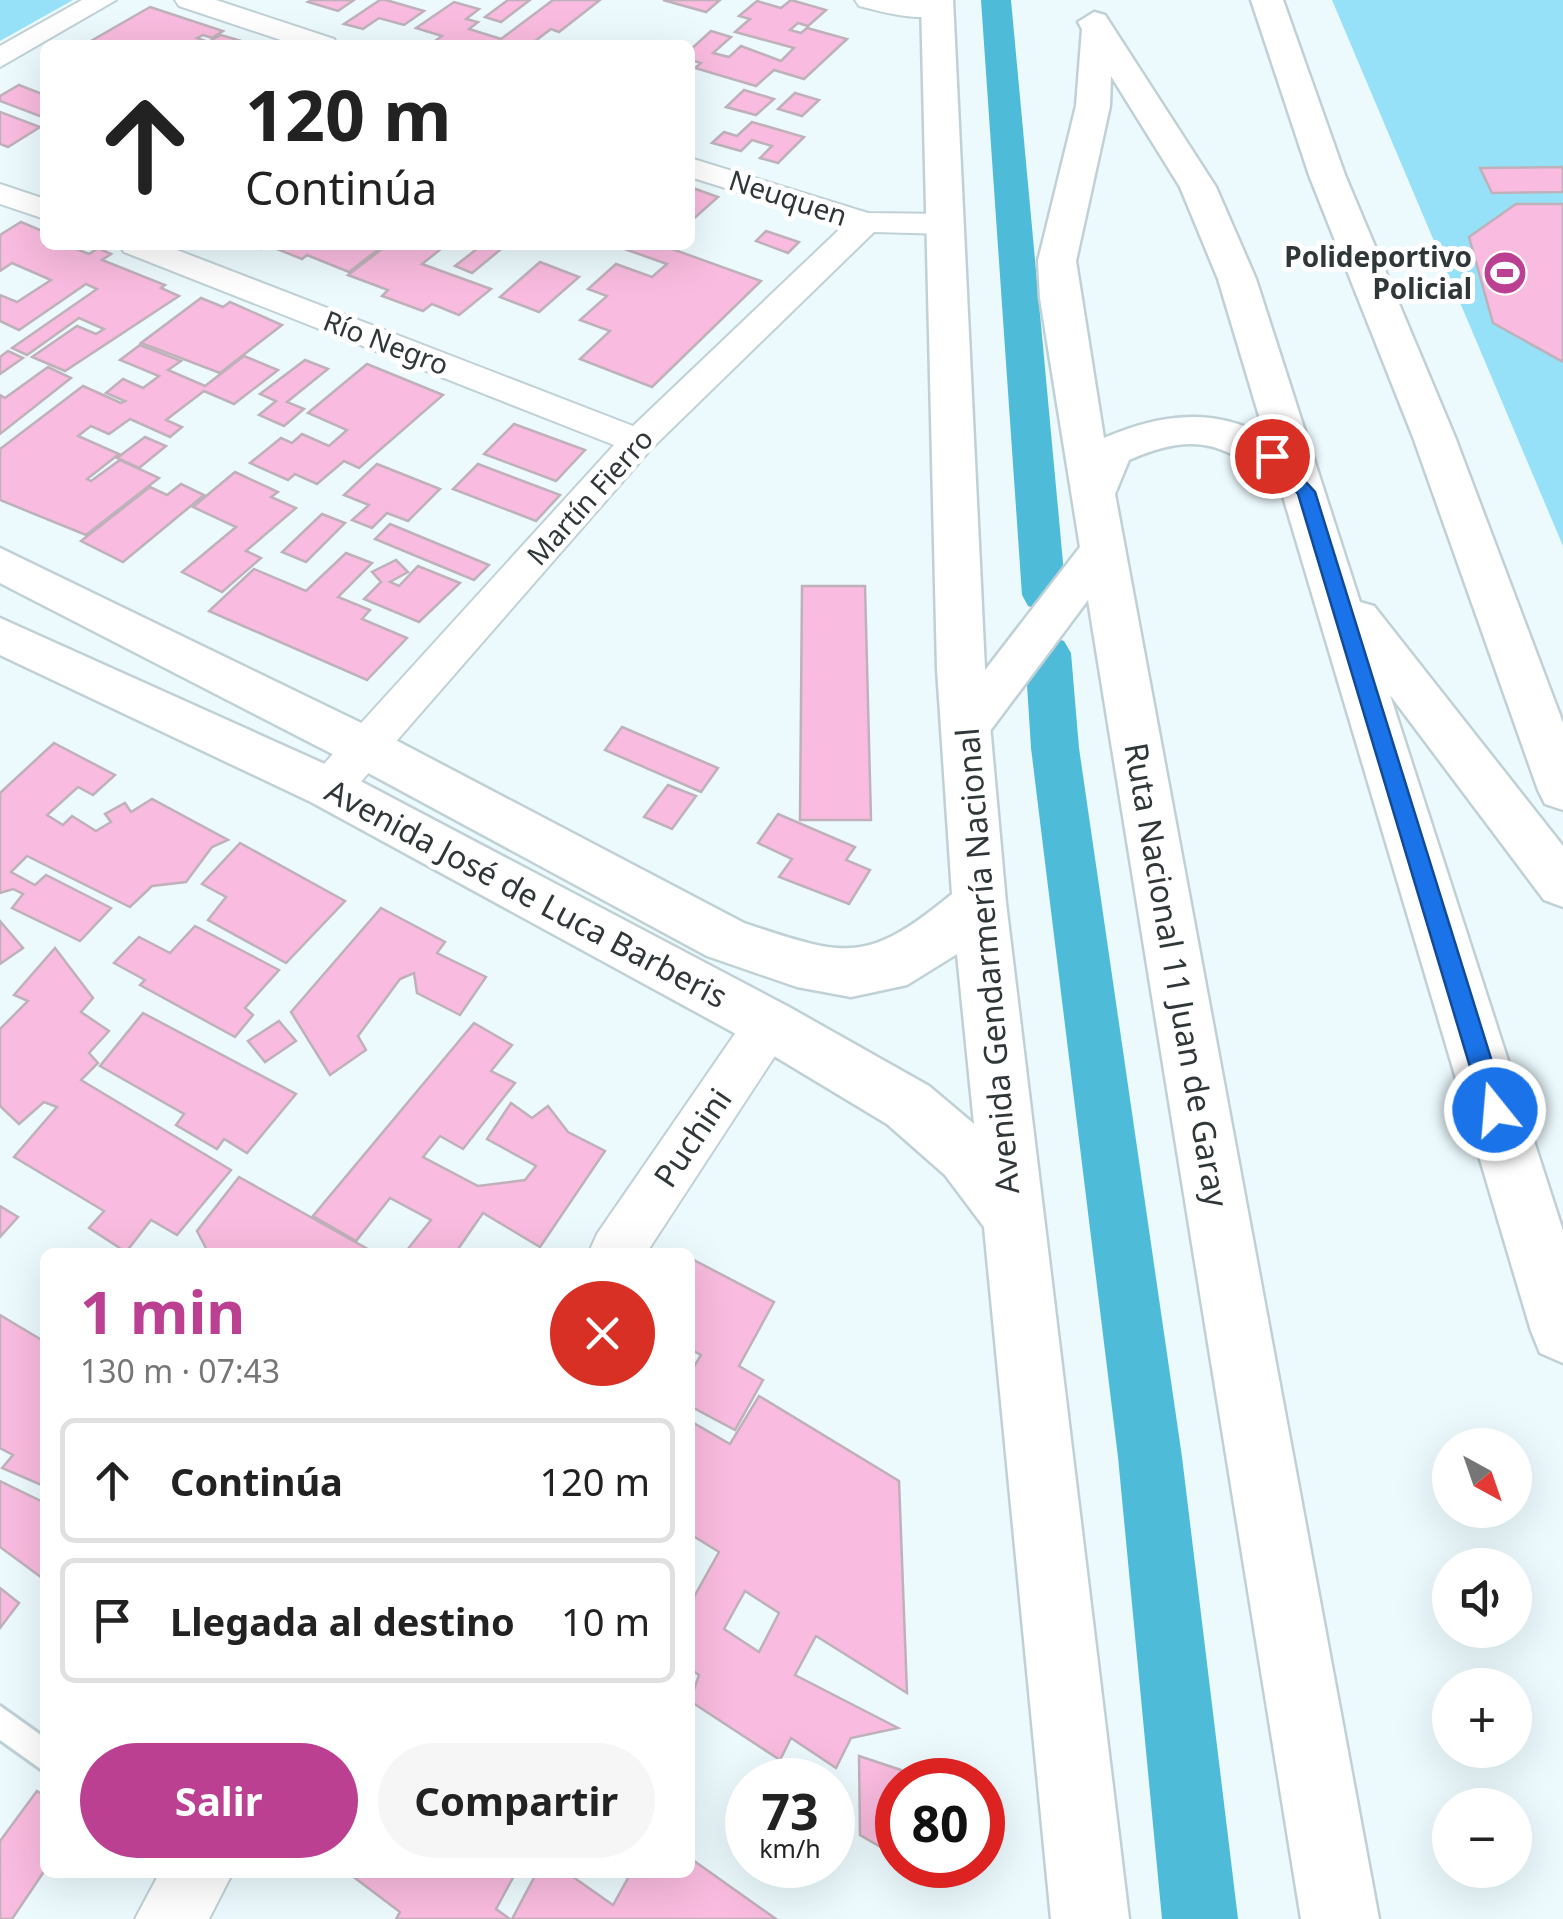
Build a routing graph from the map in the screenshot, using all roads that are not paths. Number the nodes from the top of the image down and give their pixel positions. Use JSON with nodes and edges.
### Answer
{"nodes":[{"id":1,"x":102,"y":0,"type":"edge"},
{"id":2,"x":189,"y":0,"type":"edge"},
{"id":3,"x":869,"y":0,"type":"edge"},
{"id":4,"x":1267,"y":0,"type":"edge"},
{"id":5,"x":938,"y":4,"type":"edge"},
{"id":6,"x":1092,"y":16,"type":"edge"},
{"id":7,"x":309,"y":40,"type":"edge"},
{"id":8,"x":0,"y":58,"type":"edge"},
{"id":9,"x":695,"y":169,"type":"edge"},
{"id":10,"x":0,"y":193,"type":"edge"},
{"id":11,"x":40,"y":208,"type":"edge"},
{"id":12,"x":866,"y":222,"type":"junction"},
{"id":13,"x":948,"y":224,"type":"junction"},
{"id":14,"x":148,"y":250,"type":"edge"},
{"id":15,"x":638,"y":441,"type":"junction"},
{"id":16,"x":1306,"y":492,"type":"junction"},
{"id":17,"x":1093,"y":494,"type":"junction"},
{"id":18,"x":1102,"y":550,"type":"junction"},
{"id":19,"x":0,"y":564,"type":"edge"},
{"id":20,"x":1337,"y":591,"type":"junction"},
{"id":21,"x":0,"y":635,"type":"edge"},
{"id":22,"x":967,"y":726,"type":"junction"},
{"id":23,"x":366,"y":748,"type":"junction"},
{"id":24,"x":329,"y":788,"type":"junction"},
{"id":25,"x":1563,"y":790,"type":"edge"},
{"id":26,"x":1563,"y":886,"type":"edge"},
{"id":27,"x":979,"y":903,"type":"junction"},
{"id":28,"x":770,"y":1024,"type":"junction"},
{"id":29,"x":1011,"y":1214,"type":"junction"},
{"id":30,"x":619,"y":1248,"type":"edge"},
{"id":31,"x":1563,"y":1332,"type":"edge"},
{"id":32,"x":0,"y":1721,"type":"edge"},
{"id":33,"x":40,"y":1754,"type":"edge"},
{"id":34,"x":1090,"y":1919,"type":"edge"},
{"id":35,"x":1340,"y":1919,"type":"edge"}],
"edges":[{"from":1,"to":8,"type":"street"},
{"from":2,"to":7,"type":"street"},
{"from":3,"to":5,"type":"street"},
{"from":4,"to":25,"type":"main road"},
{"from":5,"to":13,"type":"main road","name":"Avenida Gendarmería Nacional"},
{"from":6,"to":16,"type":"main road","name":"Ruta Nacional 11 Juan de Garay"},
{"from":6,"to":17,"type":"main road","name":"Ruta Nacional 11 Juan de Garay"},
{"from":9,"to":12,"type":"street","name":"Neuquen"},
{"from":10,"to":11,"type":"street"},
{"from":12,"to":13,"type":"street","name":"Neuquen"},
{"from":12,"to":15,"type":"street","name":"Martín Fierro"},
{"from":13,"to":22,"type":"main road","name":"Avenida Gendarmería Nacional"},
{"from":14,"to":15,"type":"street","name":"Río Negro"},
{"from":15,"to":23,"type":"street","name":"Martín Fierro"},
{"from":16,"to":17,"type":"main road"},
{"from":16,"to":20,"type":"main road","name":"Ruta Nacional 11 Juan de Garay"},
{"from":17,"to":18,"type":"main road","name":"Ruta Nacional 11 Juan de Garay"},
{"from":18,"to":22,"type":"main road"},
{"from":18,"to":35,"type":"main road","name":"Ruta Nacional 11 Juan de Garay"},
{"from":19,"to":23,"type":"main road","name":"Avenida José de Luca Barberis"},
{"from":20,"to":26,"type":"main road"},
{"from":20,"to":31,"type":"main road","name":"Ruta Nacional 11 Juan de Garay"},
{"from":21,"to":24,"type":"main road","name":"Avenida José de Luca Barberis"},
{"from":22,"to":27,"type":"main road","name":"Avenida Gendarmería Nacional"},
{"from":23,"to":24,"type":"street","name":"Martín Fierro"},
{"from":23,"to":27,"type":"main road","name":"Avenida José de Luca Barberis"},
{"from":24,"to":28,"type":"main road","name":"Avenida José de Luca Barberis"},
{"from":27,"to":29,"type":"main road","name":"Avenida Gendarmería Nacional"},
{"from":28,"to":29,"type":"main road","name":"Avenida José de Luca Barberis"},
{"from":28,"to":30,"type":"street","name":"Puchini"},
{"from":29,"to":34,"type":"main road","name":"Avenida Gendarmería Nacional"},
{"from":32,"to":33,"type":"lane"}]}
